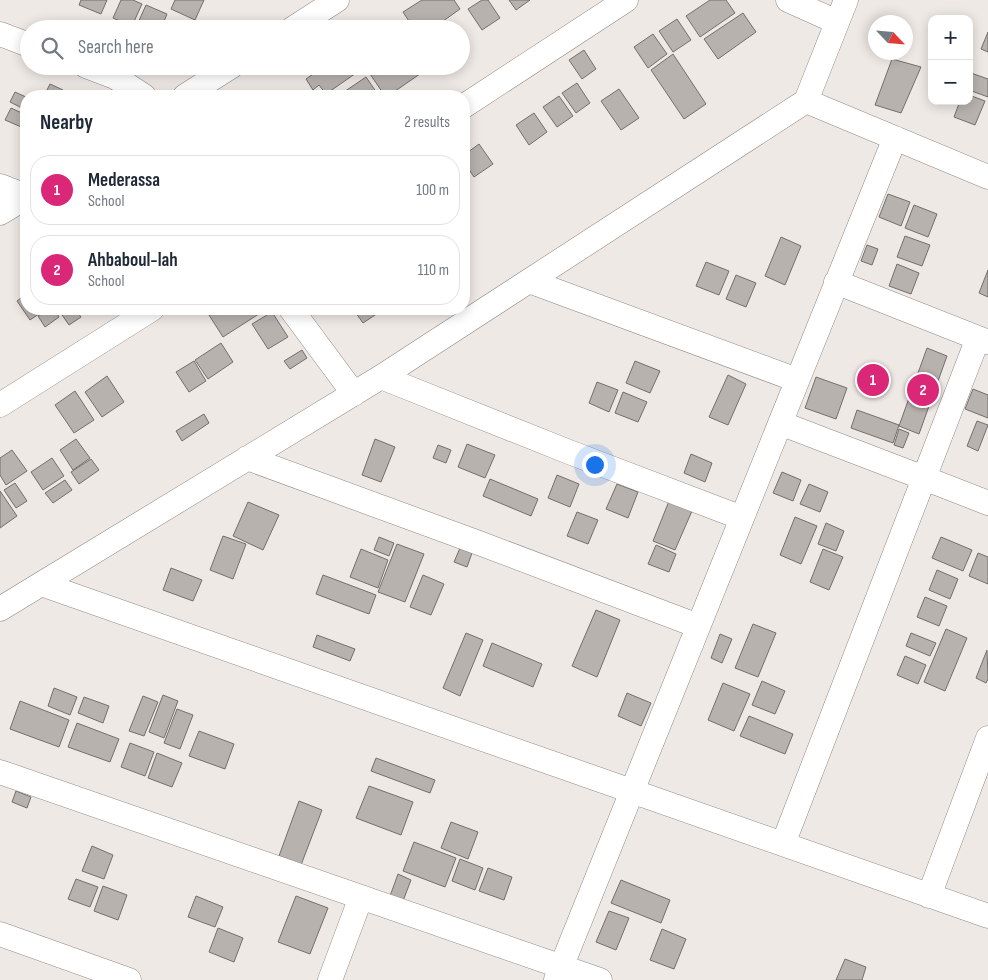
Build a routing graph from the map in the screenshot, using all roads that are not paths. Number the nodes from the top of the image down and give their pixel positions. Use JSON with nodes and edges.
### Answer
{"nodes":[{"id":1,"x":626,"y":0,"type":"edge"},
{"id":2,"x":788,"y":0,"type":"edge"},
{"id":3,"x":846,"y":0,"type":"edge"},
{"id":4,"x":322,"y":3,"type":"edge"},
{"id":5,"x":302,"y":20,"type":"edge"},
{"id":6,"x":837,"y":22,"type":"junction"},
{"id":7,"x":0,"y":34,"type":"edge"},
{"id":8,"x":20,"y":41,"type":"edge"},
{"id":9,"x":110,"y":75,"type":"edge"},
{"id":10,"x":218,"y":75,"type":"edge"},
{"id":11,"x":135,"y":90,"type":"edge"},
{"id":12,"x":194,"y":90,"type":"edge"},
{"id":13,"x":806,"y":101,"type":"junction"},
{"id":14,"x":470,"y":102,"type":"edge"},
{"id":15,"x":895,"y":138,"type":"junction"},
{"id":16,"x":988,"y":177,"type":"edge"},
{"id":17,"x":0,"y":186,"type":"edge"},
{"id":18,"x":20,"y":194,"type":"edge"},
{"id":19,"x":20,"y":200,"type":"edge"},
{"id":20,"x":0,"y":213,"type":"edge"},
{"id":21,"x":529,"y":281,"type":"junction"},
{"id":22,"x":836,"y":282,"type":"junction"},
{"id":23,"x":142,"y":315,"type":"edge"},
{"id":24,"x":295,"y":315,"type":"edge"},
{"id":25,"x":983,"y":340,"type":"edge"},
{"id":26,"x":382,"y":377,"type":"junction"},
{"id":27,"x":797,"y":380,"type":"junction"},
{"id":28,"x":354,"y":394,"type":"junction"},
{"id":29,"x":0,"y":405,"type":"edge"},
{"id":30,"x":780,"y":423,"type":"junction"},
{"id":31,"x":247,"y":458,"type":"junction"},
{"id":32,"x":924,"y":478,"type":"junction"},
{"id":33,"x":988,"y":504,"type":"edge"},
{"id":34,"x":742,"y":518,"type":"junction"},
{"id":35,"x":41,"y":584,"type":"junction"},
{"id":36,"x":0,"y":610,"type":"edge"},
{"id":37,"x":698,"y":626,"type":"junction"},
{"id":38,"x":988,"y":738,"type":"edge"},
{"id":39,"x":0,"y":772,"type":"edge"},
{"id":40,"x":632,"y":791,"type":"junction"},
{"id":41,"x":783,"y":844,"type":"junction"},
{"id":42,"x":928,"y":896,"type":"junction"},
{"id":43,"x":361,"y":898,"type":"junction"},
{"id":44,"x":988,"y":916,"type":"edge"},
{"id":45,"x":0,"y":934,"type":"edge"},
{"id":46,"x":559,"y":973,"type":"edge"},
{"id":47,"x":129,"y":980,"type":"edge"},
{"id":48,"x":330,"y":980,"type":"edge"},
{"id":49,"x":600,"y":980,"type":"edge"}],
"edges":[{"from":1,"to":14,"type":"street"},
{"from":2,"to":6,"type":"street"},
{"from":3,"to":6,"type":"street"},
{"from":4,"to":5,"type":"street"},
{"from":6,"to":13,"type":"street"},
{"from":7,"to":8,"type":"street"},
{"from":9,"to":11,"type":"street"},
{"from":10,"to":12,"type":"street"},
{"from":13,"to":15,"type":"street"},
{"from":13,"to":21,"type":"street"},
{"from":15,"to":16,"type":"street"},
{"from":15,"to":22,"type":"street"},
{"from":17,"to":18,"type":"street"},
{"from":19,"to":20,"type":"street"},
{"from":21,"to":26,"type":"street"},
{"from":21,"to":27,"type":"street"},
{"from":22,"to":25,"type":"street"},
{"from":22,"to":27,"type":"street"},
{"from":23,"to":29,"type":"street"},
{"from":24,"to":28,"type":"street"},
{"from":25,"to":32,"type":"street"},
{"from":26,"to":28,"type":"street"},
{"from":26,"to":34,"type":"street"},
{"from":27,"to":30,"type":"street"},
{"from":28,"to":31,"type":"street"},
{"from":30,"to":32,"type":"street"},
{"from":30,"to":34,"type":"street"},
{"from":31,"to":35,"type":"street"},
{"from":31,"to":37,"type":"street"},
{"from":32,"to":33,"type":"street"},
{"from":32,"to":41,"type":"street"},
{"from":34,"to":37,"type":"street"},
{"from":35,"to":36,"type":"street"},
{"from":35,"to":40,"type":"street"},
{"from":37,"to":40,"type":"street"},
{"from":38,"to":42,"type":"street"},
{"from":39,"to":43,"type":"street"},
{"from":40,"to":41,"type":"street"},
{"from":40,"to":46,"type":"street"},
{"from":41,"to":42,"type":"street"},
{"from":42,"to":44,"type":"street"},
{"from":43,"to":46,"type":"street"},
{"from":43,"to":48,"type":"street"},
{"from":45,"to":47,"type":"street"},
{"from":46,"to":49,"type":"street"}]}
